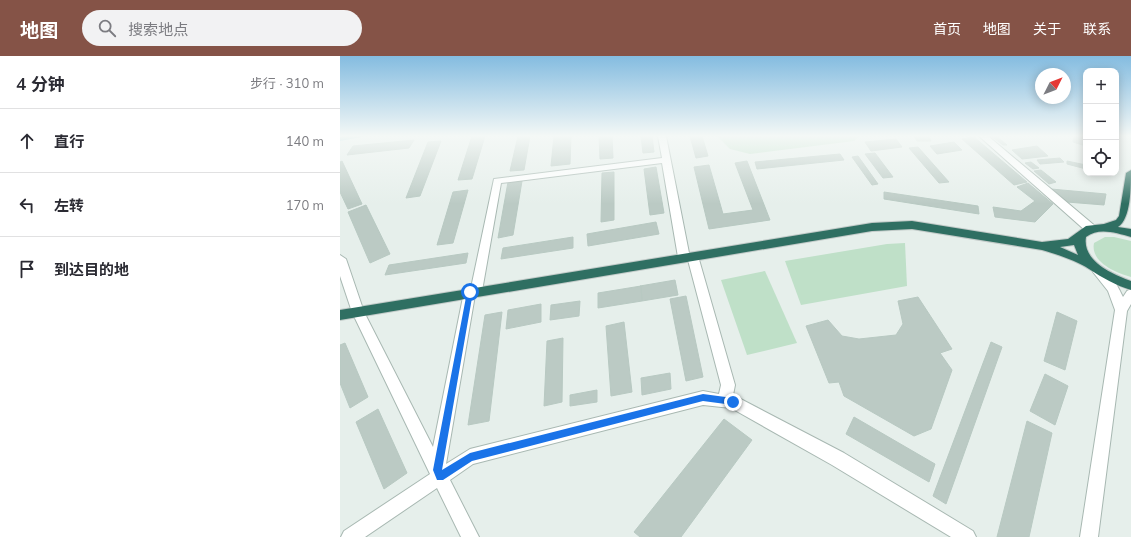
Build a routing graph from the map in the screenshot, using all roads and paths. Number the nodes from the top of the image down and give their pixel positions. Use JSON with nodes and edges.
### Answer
{"nodes":[{"id":1,"x":1009,"y":158,"type":"edge"},
{"id":2,"x":666,"y":160,"type":"joint"},
{"id":3,"x":1131,"y":173,"type":"edge"},
{"id":4,"x":1105,"y":227,"type":"junction"},
{"id":5,"x":1091,"y":229,"type":"junction"},
{"id":6,"x":1131,"y":233,"type":"edge"},
{"id":7,"x":1079,"y":237,"type":"junction"},
{"id":8,"x":1042,"y":246,"type":"junction"},
{"id":9,"x":688,"y":257,"type":"junction"},
{"id":10,"x":340,"y":259,"type":"edge"},
{"id":11,"x":1097,"y":270,"type":"junction"},
{"id":12,"x":1131,"y":286,"type":"edge"},
{"id":13,"x":473,"y":292,"type":"junction"},
{"id":14,"x":1131,"y":294,"type":"edge"},
{"id":15,"x":1121,"y":310,"type":"junction"},
{"id":16,"x":358,"y":312,"type":"junction"},
{"id":17,"x":340,"y":315,"type":"edge"},
{"id":18,"x":725,"y":401,"type":"junction"},
{"id":19,"x":439,"y":473,"type":"junction"},
{"id":20,"x":350,"y":537,"type":"edge"},
{"id":21,"x":470,"y":537,"type":"edge"},
{"id":22,"x":967,"y":537,"type":"edge"},
{"id":23,"x":1089,"y":537,"type":"edge"}],
"edges":[{"from":1,"to":5,"type":"street"},
{"from":2,"to":9,"type":"street"},
{"from":2,"to":13,"type":"street"},
{"from":3,"to":4,"type":"highway"},
{"from":4,"to":5,"type":"highway"},
{"from":4,"to":6,"type":"highway"},
{"from":5,"to":7,"type":"highway"},
{"from":7,"to":8,"type":"highway"},
{"from":7,"to":11,"type":"highway"},
{"from":8,"to":9,"type":"highway"},
{"from":8,"to":11,"type":"highway"},
{"from":9,"to":13,"type":"highway"},
{"from":9,"to":18,"type":"street"},
{"from":10,"to":16,"type":"street"},
{"from":11,"to":12,"type":"highway"},
{"from":11,"to":15,"type":"street"},
{"from":13,"to":16,"type":"highway"},
{"from":13,"to":19,"type":"street"},
{"from":14,"to":15,"type":"street"},
{"from":15,"to":23,"type":"street"},
{"from":16,"to":17,"type":"highway"},
{"from":16,"to":19,"type":"street"},
{"from":18,"to":19,"type":"street"},
{"from":18,"to":22,"type":"street"},
{"from":19,"to":20,"type":"street"},
{"from":19,"to":21,"type":"street"}]}
